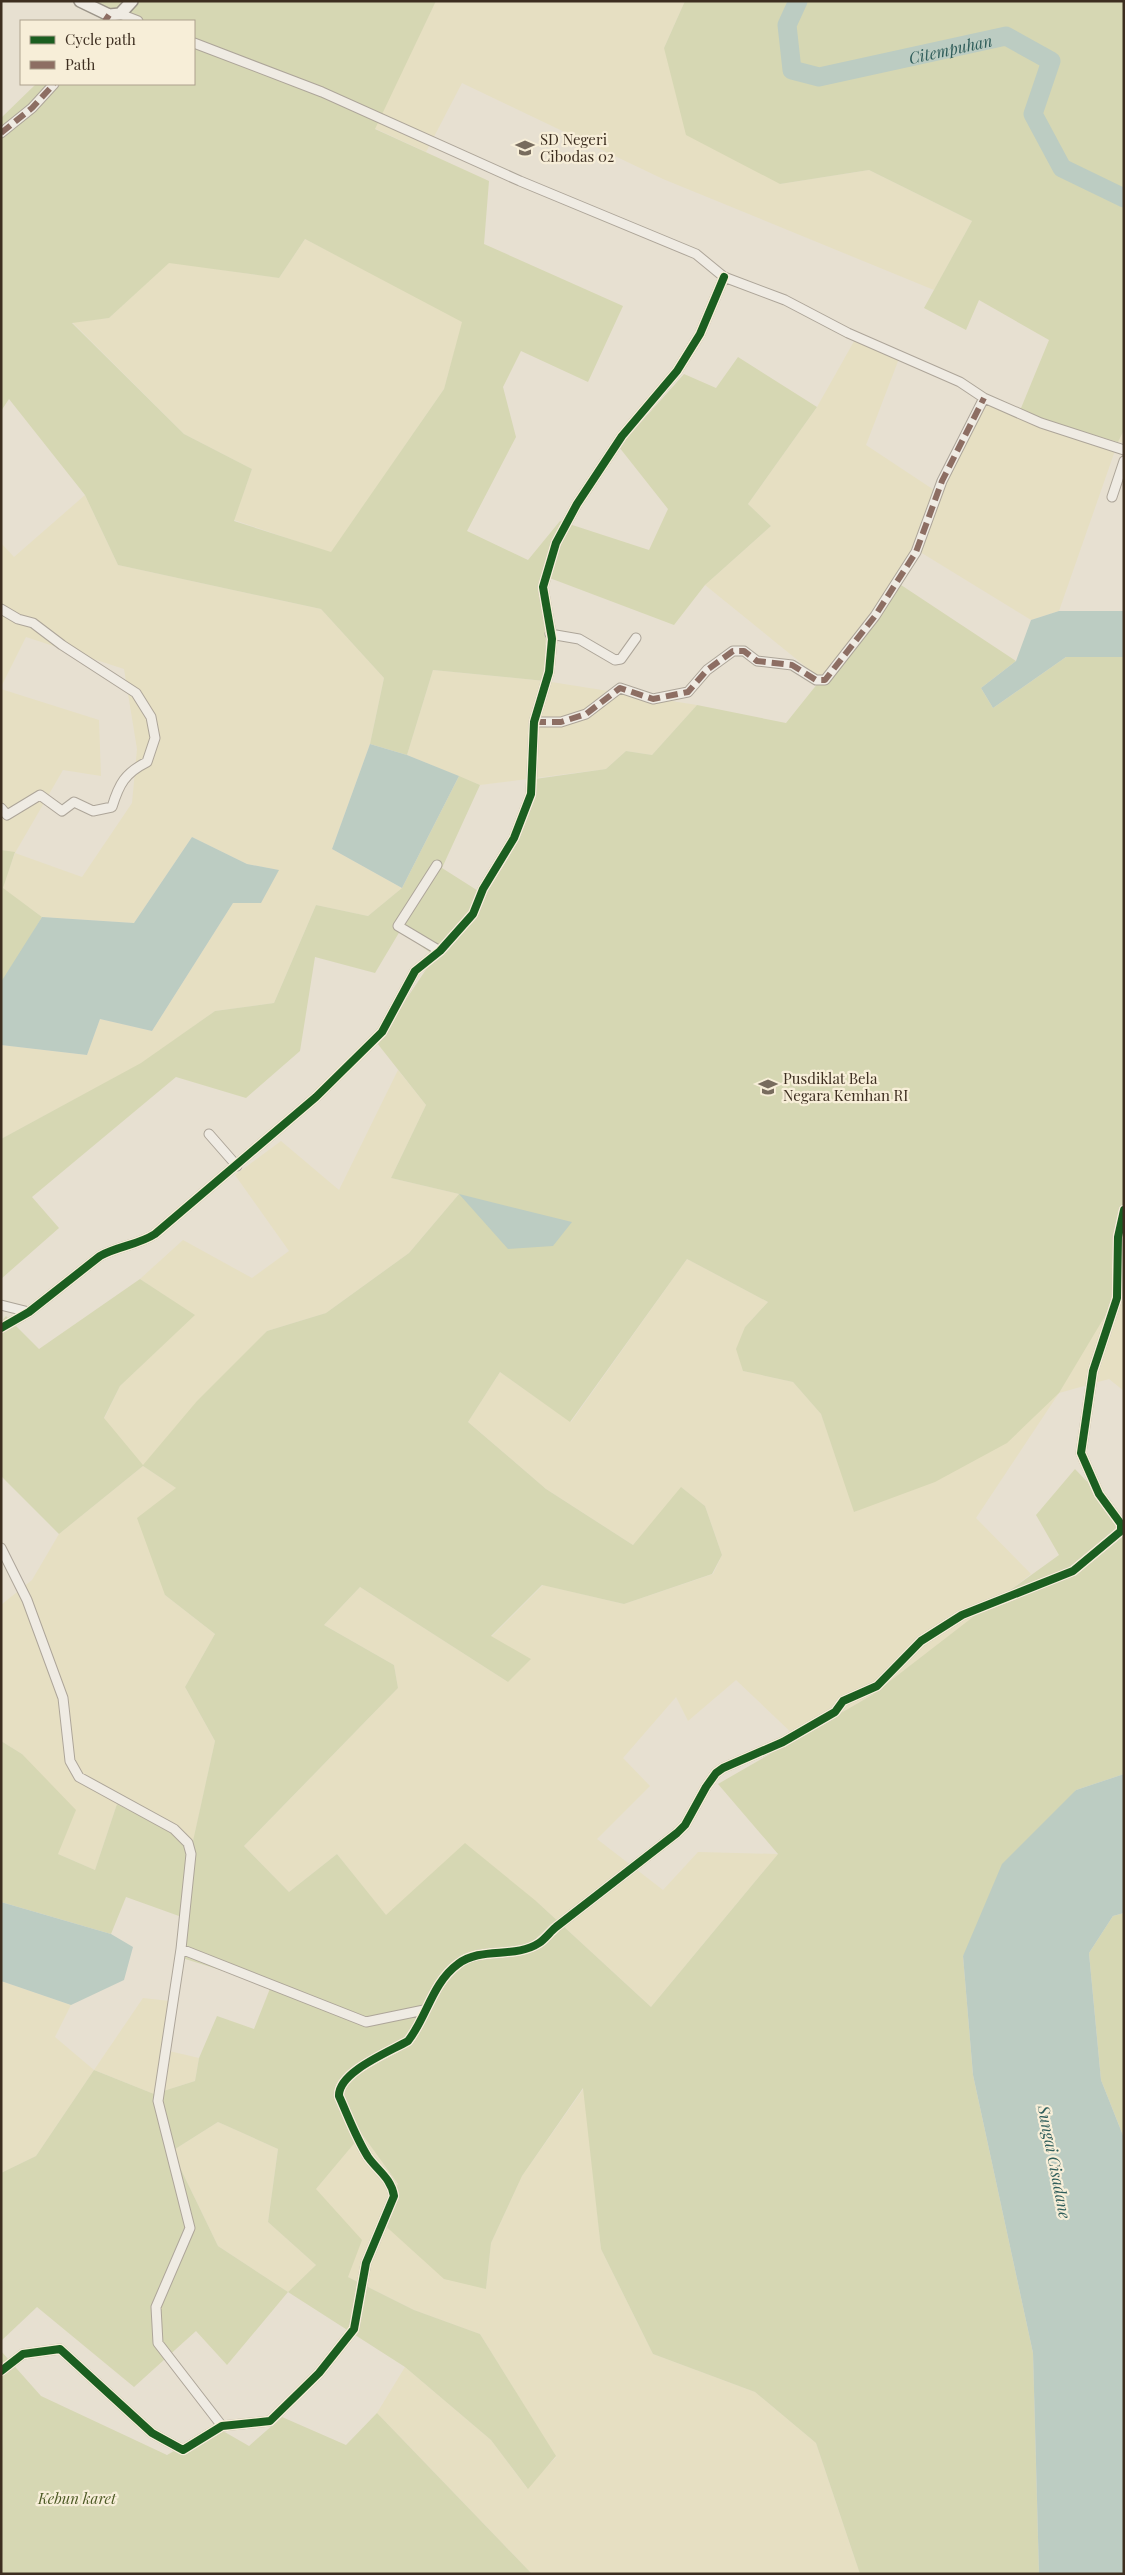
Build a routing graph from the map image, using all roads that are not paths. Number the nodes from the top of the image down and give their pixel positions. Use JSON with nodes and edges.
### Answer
{"nodes":[{"id":1,"x":80,"y":1,"type":"edge"},
{"id":2,"x":132,"y":1,"type":"edge"},
{"id":3,"x":112,"y":17,"type":"edge"},
{"id":4,"x":132,"y":20,"type":"edge"},
{"id":5,"x":195,"y":43,"type":"edge"},
{"id":6,"x":53,"y":85,"type":"edge"},
{"id":7,"x":1,"y":133,"type":"edge"},
{"id":8,"x":724,"y":277,"type":"junction"},
{"id":9,"x":984,"y":398,"type":"junction"},
{"id":10,"x":1124,"y":450,"type":"edge"},
{"id":11,"x":1124,"y":461,"type":"edge"},
{"id":12,"x":1112,"y":497,"type":"dead end"},
{"id":13,"x":1,"y":609,"type":"edge"},
{"id":14,"x":550,"y":634,"type":"junction"},
{"id":15,"x":636,"y":638,"type":"dead end"},
{"id":16,"x":534,"y":722,"type":"junction"},
{"id":17,"x":1,"y":808,"type":"edge"},
{"id":18,"x":437,"y":865,"type":"dead end"},
{"id":19,"x":440,"y":951,"type":"junction"},
{"id":20,"x":210,"y":1134,"type":"dead end"},
{"id":21,"x":237,"y":1166,"type":"junction"},
{"id":22,"x":1124,"y":1210,"type":"edge"},
{"id":23,"x":1,"y":1305,"type":"edge"},
{"id":24,"x":29,"y":1312,"type":"junction"},
{"id":25,"x":1,"y":1328,"type":"edge"},
{"id":26,"x":1,"y":1548,"type":"edge"},
{"id":27,"x":181,"y":1950,"type":"junction"},
{"id":28,"x":424,"y":2010,"type":"junction"},
{"id":29,"x":1,"y":2370,"type":"edge"},
{"id":30,"x":222,"y":2426,"type":"junction"}],
"edges":[{"from":1,"to":3,"type":"main road"},
{"from":2,"to":3,"type":"main road"},
{"from":3,"to":4,"type":"street"},
{"from":5,"to":8,"type":"street"},
{"from":6,"to":7,"type":"street"},
{"from":8,"to":9,"type":"street"},
{"from":8,"to":14,"type":"street"},
{"from":9,"to":10,"type":"street"},
{"from":9,"to":16,"type":"street"},
{"from":11,"to":12,"type":"street"},
{"from":13,"to":17,"type":"street"},
{"from":14,"to":15,"type":"street"},
{"from":14,"to":16,"type":"street"},
{"from":16,"to":19,"type":"street"},
{"from":18,"to":19,"type":"street"},
{"from":19,"to":21,"type":"street"},
{"from":20,"to":21,"type":"street"},
{"from":21,"to":24,"type":"street"},
{"from":22,"to":28,"type":"street"},
{"from":23,"to":24,"type":"street"},
{"from":24,"to":25,"type":"street"},
{"from":26,"to":27,"type":"street"},
{"from":27,"to":28,"type":"street"},
{"from":27,"to":30,"type":"street"},
{"from":28,"to":30,"type":"street"},
{"from":29,"to":30,"type":"street"}]}
